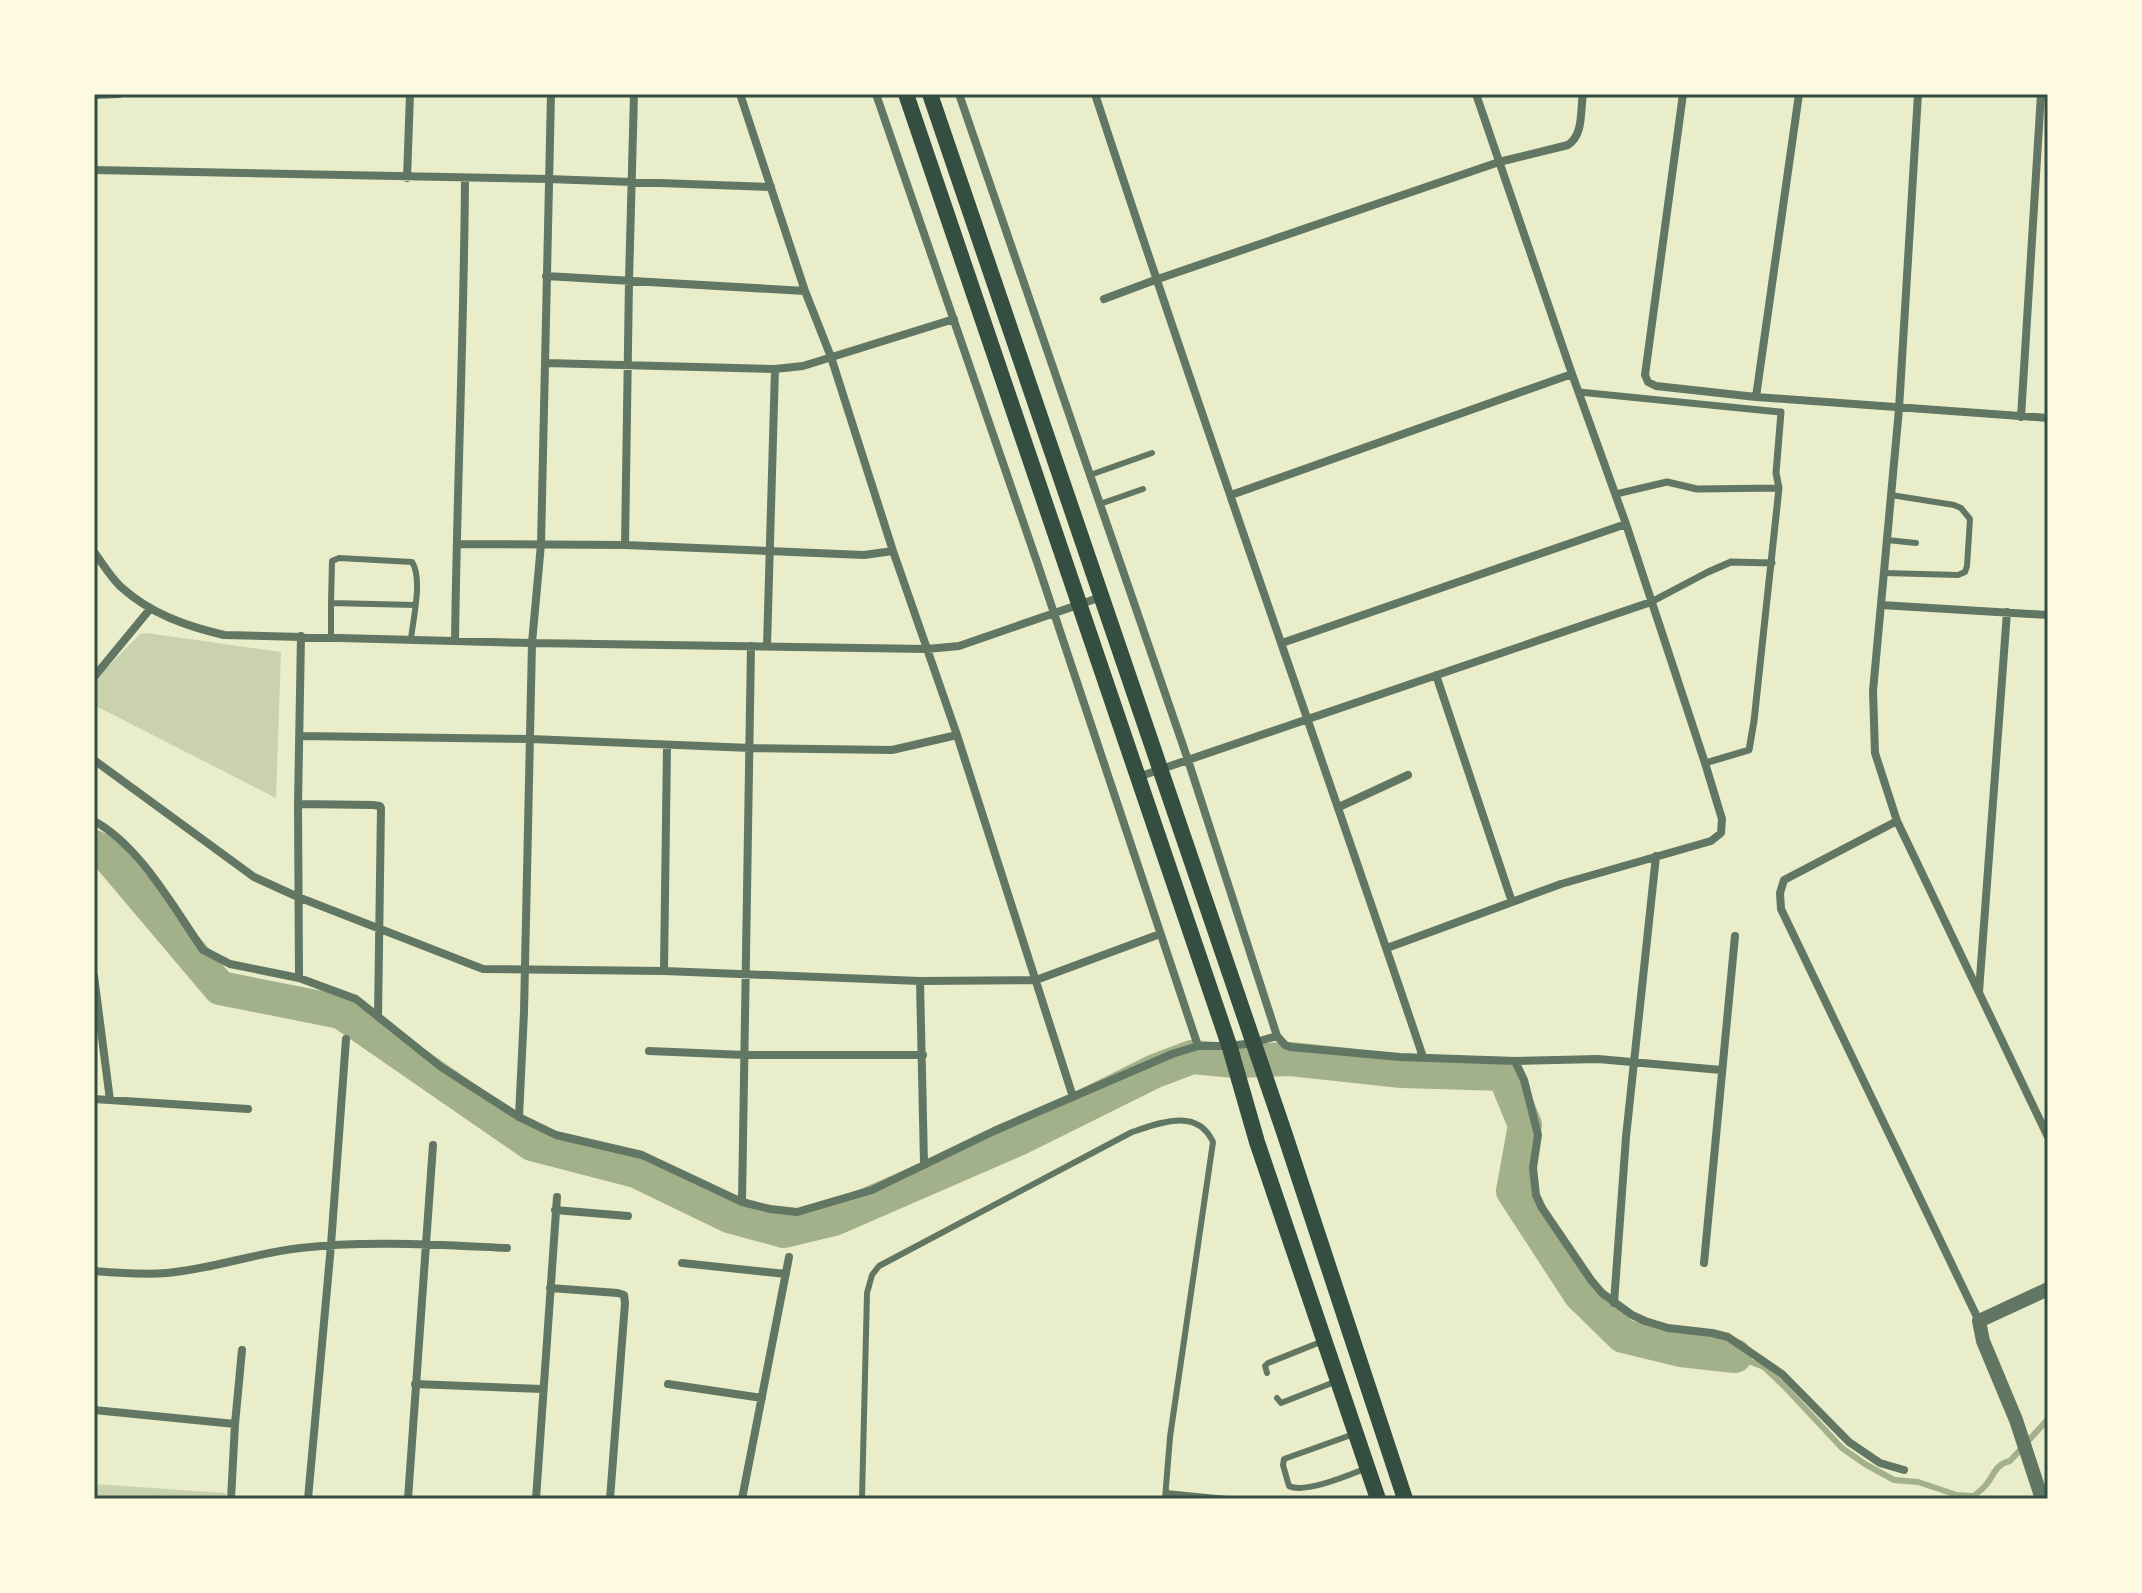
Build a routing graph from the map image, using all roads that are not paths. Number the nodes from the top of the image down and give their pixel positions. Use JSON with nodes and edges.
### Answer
{"nodes":[{"id":1,"x":119,"y":94,"type":"edge"},
{"id":2,"x":410,"y":94,"type":"edge"},
{"id":3,"x":551,"y":94,"type":"edge"},
{"id":4,"x":634,"y":94,"type":"edge"},
{"id":5,"x":740,"y":94,"type":"edge"},
{"id":6,"x":876,"y":94,"type":"edge"},
{"id":7,"x":906,"y":94,"type":"edge"},
{"id":8,"x":930,"y":94,"type":"edge"},
{"id":9,"x":1095,"y":94,"type":"edge"},
{"id":10,"x":1476,"y":94,"type":"edge"},
{"id":11,"x":1583,"y":94,"type":"edge"},
{"id":12,"x":1683,"y":94,"type":"edge"},
{"id":13,"x":1799,"y":94,"type":"edge"},
{"id":14,"x":1918,"y":94,"type":"edge"},
{"id":15,"x":2041,"y":94,"type":"edge"},
{"id":16,"x":94,"y":95,"type":"edge"},
{"id":17,"x":961,"y":95,"type":"edge"},
{"id":18,"x":1499,"y":162,"type":"junction"},
{"id":19,"x":94,"y":170,"type":"edge"},
{"id":20,"x":407,"y":178,"type":"junction"},
{"id":21,"x":465,"y":179,"type":"junction"},
{"id":22,"x":548,"y":179,"type":"junction"},
{"id":23,"x":631,"y":182,"type":"junction"},
{"id":24,"x":771,"y":187,"type":"junction"},
{"id":25,"x":546,"y":276,"type":"junction"},
{"id":26,"x":1155,"y":280,"type":"junction"},
{"id":27,"x":629,"y":281,"type":"junction"},
{"id":28,"x":805,"y":291,"type":"junction"},
{"id":29,"x":1104,"y":299,"type":"dead end"},
{"id":30,"x":954,"y":319,"type":"junction"},
{"id":31,"x":831,"y":357,"type":"junction"},
{"id":32,"x":545,"y":363,"type":"junction"},
{"id":33,"x":627,"y":365,"type":"junction"},
{"id":34,"x":775,"y":369,"type":"junction"},
{"id":35,"x":1572,"y":374,"type":"junction"},
{"id":36,"x":1579,"y":392,"type":"junction"},
{"id":37,"x":1756,"y":397,"type":"junction"},
{"id":38,"x":1899,"y":409,"type":"junction"},
{"id":39,"x":2021,"y":417,"type":"junction"},
{"id":40,"x":2048,"y":418,"type":"edge"},
{"id":41,"x":1152,"y":453,"type":"dead end"},
{"id":42,"x":1090,"y":475,"type":"junction"},
{"id":43,"x":1779,"y":488,"type":"junction"},
{"id":44,"x":1143,"y":489,"type":"dead end"},
{"id":45,"x":1616,"y":494,"type":"junction"},
{"id":46,"x":1231,"y":495,"type":"junction"},
{"id":47,"x":1891,"y":495,"type":"junction"},
{"id":48,"x":1100,"y":504,"type":"junction"},
{"id":49,"x":1626,"y":524,"type":"junction"},
{"id":50,"x":1887,"y":540,"type":"junction"},
{"id":51,"x":1916,"y":543,"type":"dead end"},
{"id":52,"x":457,"y":544,"type":"junction"},
{"id":53,"x":541,"y":544,"type":"junction"},
{"id":54,"x":625,"y":545,"type":"junction"},
{"id":55,"x":893,"y":551,"type":"junction"},
{"id":56,"x":94,"y":552,"type":"edge"},
{"id":57,"x":769,"y":552,"type":"junction"},
{"id":58,"x":1772,"y":563,"type":"junction"},
{"id":59,"x":1884,"y":573,"type":"junction"},
{"id":60,"x":1101,"y":597,"type":"junction"},
{"id":61,"x":1651,"y":602,"type":"junction"},
{"id":62,"x":331,"y":603,"type":"junction"},
{"id":63,"x":415,"y":605,"type":"junction"},
{"id":64,"x":1079,"y":605,"type":"junction"},
{"id":65,"x":1881,"y":605,"type":"junction"},
{"id":66,"x":150,"y":609,"type":"junction"},
{"id":67,"x":2007,"y":612,"type":"junction"},
{"id":68,"x":1054,"y":614,"type":"junction"},
{"id":69,"x":2048,"y":615,"type":"edge"},
{"id":70,"x":301,"y":636,"type":"junction"},
{"id":71,"x":331,"y":637,"type":"junction"},
{"id":72,"x":411,"y":639,"type":"junction"},
{"id":73,"x":455,"y":641,"type":"junction"},
{"id":74,"x":532,"y":643,"type":"junction"},
{"id":75,"x":1282,"y":643,"type":"junction"},
{"id":76,"x":751,"y":646,"type":"junction"},
{"id":77,"x":767,"y":646,"type":"junction"},
{"id":78,"x":927,"y":649,"type":"junction"},
{"id":79,"x":1436,"y":675,"type":"junction"},
{"id":80,"x":94,"y":677,"type":"edge"},
{"id":81,"x":1309,"y":718,"type":"junction"},
{"id":82,"x":957,"y":735,"type":"junction"},
{"id":83,"x":300,"y":736,"type":"junction"},
{"id":84,"x":531,"y":739,"type":"junction"},
{"id":85,"x":667,"y":745,"type":"junction"},
{"id":86,"x":751,"y":748,"type":"junction"},
{"id":87,"x":94,"y":760,"type":"edge"},
{"id":88,"x":1188,"y":760,"type":"junction"},
{"id":89,"x":1705,"y":763,"type":"junction"},
{"id":90,"x":1160,"y":769,"type":"junction"},
{"id":91,"x":1408,"y":775,"type":"dead end"},
{"id":92,"x":1138,"y":777,"type":"junction"},
{"id":93,"x":298,"y":804,"type":"junction"},
{"id":94,"x":1339,"y":807,"type":"junction"},
{"id":95,"x":94,"y":821,"type":"edge"},
{"id":96,"x":1897,"y":821,"type":"junction"},
{"id":97,"x":1656,"y":856,"type":"junction"},
{"id":98,"x":298,"y":897,"type":"junction"},
{"id":99,"x":1512,"y":902,"type":"junction"},
{"id":100,"x":379,"y":927,"type":"junction"},
{"id":101,"x":1160,"y":934,"type":"junction"},
{"id":102,"x":1735,"y":936,"type":"dead end"},
{"id":103,"x":1387,"y":948,"type":"junction"},
{"id":104,"x":525,"y":970,"type":"junction"},
{"id":105,"x":664,"y":971,"type":"junction"},
{"id":106,"x":746,"y":974,"type":"junction"},
{"id":107,"x":94,"y":976,"type":"edge"},
{"id":108,"x":299,"y":978,"type":"junction"},
{"id":109,"x":1036,"y":980,"type":"junction"},
{"id":110,"x":920,"y":981,"type":"junction"},
{"id":111,"x":1979,"y":993,"type":"junction"},
{"id":112,"x":378,"y":1016,"type":"junction"},
{"id":113,"x":1277,"y":1036,"type":"junction"},
{"id":114,"x":346,"y":1039,"type":"dead end"},
{"id":115,"x":1254,"y":1044,"type":"junction"},
{"id":116,"x":1198,"y":1046,"type":"junction"},
{"id":117,"x":1230,"y":1047,"type":"junction"},
{"id":118,"x":649,"y":1051,"type":"dead end"},
{"id":119,"x":745,"y":1055,"type":"junction"},
{"id":120,"x":923,"y":1055,"type":"junction"},
{"id":121,"x":1423,"y":1057,"type":"junction"},
{"id":122,"x":1515,"y":1061,"type":"junction"},
{"id":123,"x":1633,"y":1061,"type":"junction"},
{"id":124,"x":1721,"y":1070,"type":"junction"},
{"id":125,"x":1073,"y":1097,"type":"junction"},
{"id":126,"x":94,"y":1099,"type":"edge"},
{"id":127,"x":110,"y":1100,"type":"junction"},
{"id":128,"x":248,"y":1109,"type":"dead end"},
{"id":129,"x":519,"y":1117,"type":"junction"},
{"id":130,"x":1284,"y":1132,"type":"junction"},
{"id":131,"x":2048,"y":1137,"type":"edge"},
{"id":132,"x":1257,"y":1142,"type":"junction"},
{"id":133,"x":433,"y":1145,"type":"dead end"},
{"id":134,"x":924,"y":1164,"type":"junction"},
{"id":135,"x":557,"y":1197,"type":"dead end"},
{"id":136,"x":742,"y":1202,"type":"junction"},
{"id":137,"x":555,"y":1210,"type":"junction"},
{"id":138,"x":628,"y":1216,"type":"dead end"},
{"id":139,"x":331,"y":1245,"type":"junction"},
{"id":140,"x":425,"y":1245,"type":"junction"},
{"id":141,"x":507,"y":1248,"type":"dead end"},
{"id":142,"x":1324,"y":1253,"type":"junction"},
{"id":143,"x":789,"y":1257,"type":"dead end"},
{"id":144,"x":1297,"y":1262,"type":"junction"},
{"id":145,"x":682,"y":1263,"type":"dead end"},
{"id":146,"x":1704,"y":1263,"type":"dead end"},
{"id":147,"x":94,"y":1271,"type":"edge"},
{"id":148,"x":786,"y":1274,"type":"junction"},
{"id":149,"x":550,"y":1288,"type":"junction"},
{"id":150,"x":2048,"y":1289,"type":"edge"},
{"id":151,"x":1614,"y":1303,"type":"junction"},
{"id":152,"x":1979,"y":1321,"type":"junction"},
{"id":153,"x":1323,"y":1341,"type":"junction"},
{"id":154,"x":242,"y":1350,"type":"dead end"},
{"id":155,"x":1267,"y":1373,"type":"dead end"},
{"id":156,"x":1337,"y":1381,"type":"junction"},
{"id":157,"x":415,"y":1384,"type":"junction"},
{"id":158,"x":668,"y":1384,"type":"dead end"},
{"id":159,"x":543,"y":1389,"type":"junction"},
{"id":160,"x":762,"y":1398,"type":"junction"},
{"id":161,"x":1277,"y":1398,"type":"dead end"},
{"id":162,"x":94,"y":1410,"type":"edge"},
{"id":163,"x":235,"y":1424,"type":"junction"},
{"id":164,"x":1355,"y":1434,"type":"junction"},
{"id":165,"x":1367,"y":1468,"type":"junction"},
{"id":166,"x":1904,"y":1470,"type":"dead end"},
{"id":167,"x":1166,"y":1496,"type":"edge"},
{"id":168,"x":2045,"y":1498,"type":"edge"},
{"id":169,"x":231,"y":1499,"type":"edge"},
{"id":170,"x":308,"y":1499,"type":"edge"},
{"id":171,"x":408,"y":1499,"type":"edge"},
{"id":172,"x":536,"y":1499,"type":"edge"},
{"id":173,"x":610,"y":1499,"type":"edge"},
{"id":174,"x":742,"y":1499,"type":"edge"},
{"id":175,"x":862,"y":1499,"type":"edge"},
{"id":176,"x":1227,"y":1499,"type":"edge"},
{"id":177,"x":1378,"y":1499,"type":"edge"},
{"id":178,"x":1405,"y":1499,"type":"edge"}],
"edges":[{"from":1,"to":16,"type":"street"},
{"from":2,"to":20,"type":"street"},
{"from":3,"to":22,"type":"street"},
{"from":4,"to":23,"type":"street"},
{"from":5,"to":24,"type":"street"},
{"from":6,"to":30,"type":"street"},
{"from":7,"to":64,"type":"main road"},
{"from":8,"to":60,"type":"main road"},
{"from":9,"to":26,"type":"street"},
{"from":10,"to":18,"type":"street"},
{"from":11,"to":18,"type":"street"},
{"from":12,"to":37,"type":"street"},
{"from":13,"to":37,"type":"street"},
{"from":14,"to":38,"type":"street"},
{"from":15,"to":39,"type":"street"},
{"from":17,"to":42,"type":"street"},
{"from":18,"to":26,"type":"street"},
{"from":18,"to":35,"type":"street"},
{"from":19,"to":20,"type":"street"},
{"from":20,"to":21,"type":"street"},
{"from":21,"to":22,"type":"street"},
{"from":21,"to":52,"type":"street"},
{"from":22,"to":23,"type":"street"},
{"from":22,"to":25,"type":"street"},
{"from":23,"to":24,"type":"street"},
{"from":23,"to":27,"type":"street"},
{"from":24,"to":28,"type":"street"},
{"from":25,"to":27,"type":"street"},
{"from":25,"to":32,"type":"street"},
{"from":26,"to":29,"type":"street"},
{"from":26,"to":46,"type":"street"},
{"from":27,"to":28,"type":"street"},
{"from":27,"to":33,"type":"street"},
{"from":28,"to":31,"type":"street"},
{"from":30,"to":31,"type":"street"},
{"from":30,"to":68,"type":"street"},
{"from":31,"to":34,"type":"street"},
{"from":31,"to":55,"type":"street"},
{"from":32,"to":33,"type":"street"},
{"from":32,"to":53,"type":"street"},
{"from":33,"to":34,"type":"street"},
{"from":33,"to":54,"type":"street"},
{"from":34,"to":57,"type":"street"},
{"from":35,"to":36,"type":"street"},
{"from":35,"to":46,"type":"street"},
{"from":36,"to":43,"type":"street"},
{"from":36,"to":45,"type":"street"},
{"from":37,"to":38,"type":"street"},
{"from":38,"to":39,"type":"street"},
{"from":38,"to":47,"type":"street"},
{"from":39,"to":40,"type":"street"},
{"from":41,"to":42,"type":"lane"},
{"from":42,"to":48,"type":"street"},
{"from":43,"to":45,"type":"street"},
{"from":43,"to":58,"type":"street"},
{"from":44,"to":48,"type":"lane"},
{"from":45,"to":49,"type":"street"},
{"from":46,"to":75,"type":"street"},
{"from":47,"to":50,"type":"street"},
{"from":47,"to":59,"type":"lane"},
{"from":48,"to":88,"type":"street"},
{"from":49,"to":61,"type":"street"},
{"from":49,"to":75,"type":"street"},
{"from":50,"to":51,"type":"lane"},
{"from":50,"to":59,"type":"street"},
{"from":52,"to":53,"type":"street"},
{"from":52,"to":73,"type":"street"},
{"from":53,"to":54,"type":"street"},
{"from":53,"to":74,"type":"street"},
{"from":54,"to":57,"type":"street"},
{"from":55,"to":57,"type":"street"},
{"from":55,"to":78,"type":"street"},
{"from":56,"to":66,"type":"street"},
{"from":57,"to":77,"type":"street"},
{"from":58,"to":61,"type":"street"},
{"from":58,"to":89,"type":"street"},
{"from":59,"to":65,"type":"street"},
{"from":60,"to":64,"type":"street"},
{"from":60,"to":90,"type":"main road"},
{"from":61,"to":79,"type":"street"},
{"from":61,"to":89,"type":"street"},
{"from":62,"to":63,"type":"lane"},
{"from":62,"to":63,"type":"lane"},
{"from":62,"to":71,"type":"lane"},
{"from":63,"to":72,"type":"lane"},
{"from":64,"to":68,"type":"street"},
{"from":64,"to":92,"type":"main road"},
{"from":65,"to":67,"type":"street"},
{"from":65,"to":96,"type":"street"},
{"from":66,"to":70,"type":"street"},
{"from":66,"to":80,"type":"street"},
{"from":67,"to":69,"type":"street"},
{"from":67,"to":111,"type":"street"},
{"from":68,"to":78,"type":"street"},
{"from":68,"to":101,"type":"street"},
{"from":70,"to":71,"type":"street"},
{"from":70,"to":83,"type":"street"},
{"from":71,"to":72,"type":"street"},
{"from":72,"to":73,"type":"street"},
{"from":73,"to":74,"type":"street"},
{"from":74,"to":76,"type":"street"},
{"from":74,"to":84,"type":"street"},
{"from":75,"to":81,"type":"street"},
{"from":76,"to":77,"type":"street"},
{"from":76,"to":86,"type":"street"},
{"from":77,"to":78,"type":"street"},
{"from":78,"to":82,"type":"street"},
{"from":79,"to":81,"type":"street"},
{"from":79,"to":99,"type":"street"},
{"from":81,"to":88,"type":"street"},
{"from":81,"to":94,"type":"street"},
{"from":82,"to":86,"type":"street"},
{"from":82,"to":109,"type":"street"},
{"from":83,"to":84,"type":"street"},
{"from":83,"to":93,"type":"street"},
{"from":84,"to":85,"type":"street"},
{"from":84,"to":104,"type":"street"},
{"from":85,"to":86,"type":"street"},
{"from":85,"to":105,"type":"street"},
{"from":86,"to":106,"type":"street"},
{"from":87,"to":98,"type":"street"},
{"from":88,"to":90,"type":"street"},
{"from":88,"to":113,"type":"street"},
{"from":89,"to":97,"type":"street"},
{"from":90,"to":92,"type":"street"},
{"from":90,"to":115,"type":"main road"},
{"from":91,"to":94,"type":"street"},
{"from":92,"to":117,"type":"main road"},
{"from":93,"to":98,"type":"street"},
{"from":93,"to":100,"type":"street"},
{"from":94,"to":103,"type":"street"},
{"from":95,"to":108,"type":"street"},
{"from":96,"to":111,"type":"street"},
{"from":96,"to":152,"type":"street"},
{"from":97,"to":99,"type":"street"},
{"from":97,"to":123,"type":"street"},
{"from":98,"to":100,"type":"street"},
{"from":98,"to":108,"type":"street"},
{"from":99,"to":103,"type":"street"},
{"from":100,"to":104,"type":"street"},
{"from":100,"to":112,"type":"street"},
{"from":101,"to":109,"type":"street"},
{"from":101,"to":116,"type":"street"},
{"from":102,"to":124,"type":"street"},
{"from":103,"to":121,"type":"street"},
{"from":104,"to":105,"type":"street"},
{"from":104,"to":129,"type":"street"},
{"from":105,"to":106,"type":"street"},
{"from":106,"to":110,"type":"street"},
{"from":106,"to":119,"type":"street"},
{"from":107,"to":127,"type":"street"},
{"from":108,"to":112,"type":"street"},
{"from":109,"to":110,"type":"street"},
{"from":109,"to":125,"type":"street"},
{"from":110,"to":120,"type":"street"},
{"from":111,"to":131,"type":"street"},
{"from":112,"to":129,"type":"street"},
{"from":113,"to":115,"type":"street"},
{"from":113,"to":121,"type":"street"},
{"from":114,"to":139,"type":"street"},
{"from":115,"to":117,"type":"street"},
{"from":115,"to":130,"type":"main road"},
{"from":116,"to":117,"type":"street"},
{"from":116,"to":125,"type":"street"},
{"from":117,"to":132,"type":"main road"},
{"from":118,"to":119,"type":"street"},
{"from":119,"to":120,"type":"street"},
{"from":119,"to":136,"type":"street"},
{"from":120,"to":134,"type":"street"},
{"from":121,"to":122,"type":"street"},
{"from":122,"to":123,"type":"street"},
{"from":122,"to":151,"type":"street"},
{"from":123,"to":124,"type":"street"},
{"from":123,"to":151,"type":"street"},
{"from":124,"to":146,"type":"street"},
{"from":125,"to":134,"type":"street"},
{"from":126,"to":127,"type":"street"},
{"from":127,"to":128,"type":"street"},
{"from":129,"to":136,"type":"street"},
{"from":130,"to":132,"type":"main road"},
{"from":130,"to":142,"type":"main road"},
{"from":132,"to":144,"type":"main road"},
{"from":133,"to":140,"type":"street"},
{"from":134,"to":136,"type":"street"},
{"from":135,"to":137,"type":"street"},
{"from":137,"to":138,"type":"street"},
{"from":137,"to":149,"type":"street"},
{"from":139,"to":140,"type":"street"},
{"from":139,"to":147,"type":"street"},
{"from":139,"to":170,"type":"street"},
{"from":140,"to":141,"type":"street"},
{"from":140,"to":157,"type":"street"},
{"from":142,"to":144,"type":"main road"},
{"from":142,"to":178,"type":"main road"},
{"from":143,"to":148,"type":"street"},
{"from":144,"to":153,"type":"main road"},
{"from":145,"to":148,"type":"street"},
{"from":148,"to":160,"type":"street"},
{"from":149,"to":159,"type":"street"},
{"from":149,"to":173,"type":"street"},
{"from":150,"to":152,"type":"street"},
{"from":151,"to":166,"type":"street"},
{"from":152,"to":168,"type":"street"},
{"from":153,"to":155,"type":"lane"},
{"from":153,"to":156,"type":"main road"},
{"from":154,"to":163,"type":"street"},
{"from":156,"to":161,"type":"lane"},
{"from":156,"to":164,"type":"main road"},
{"from":157,"to":159,"type":"street"},
{"from":157,"to":171,"type":"street"},
{"from":158,"to":160,"type":"street"},
{"from":159,"to":172,"type":"street"},
{"from":160,"to":174,"type":"street"},
{"from":162,"to":163,"type":"street"},
{"from":163,"to":169,"type":"street"},
{"from":164,"to":165,"type":"main road"},
{"from":164,"to":165,"type":"lane"},
{"from":165,"to":177,"type":"main road"},
{"from":167,"to":175,"type":"lane"},
{"from":167,"to":176,"type":"lane"}]}
